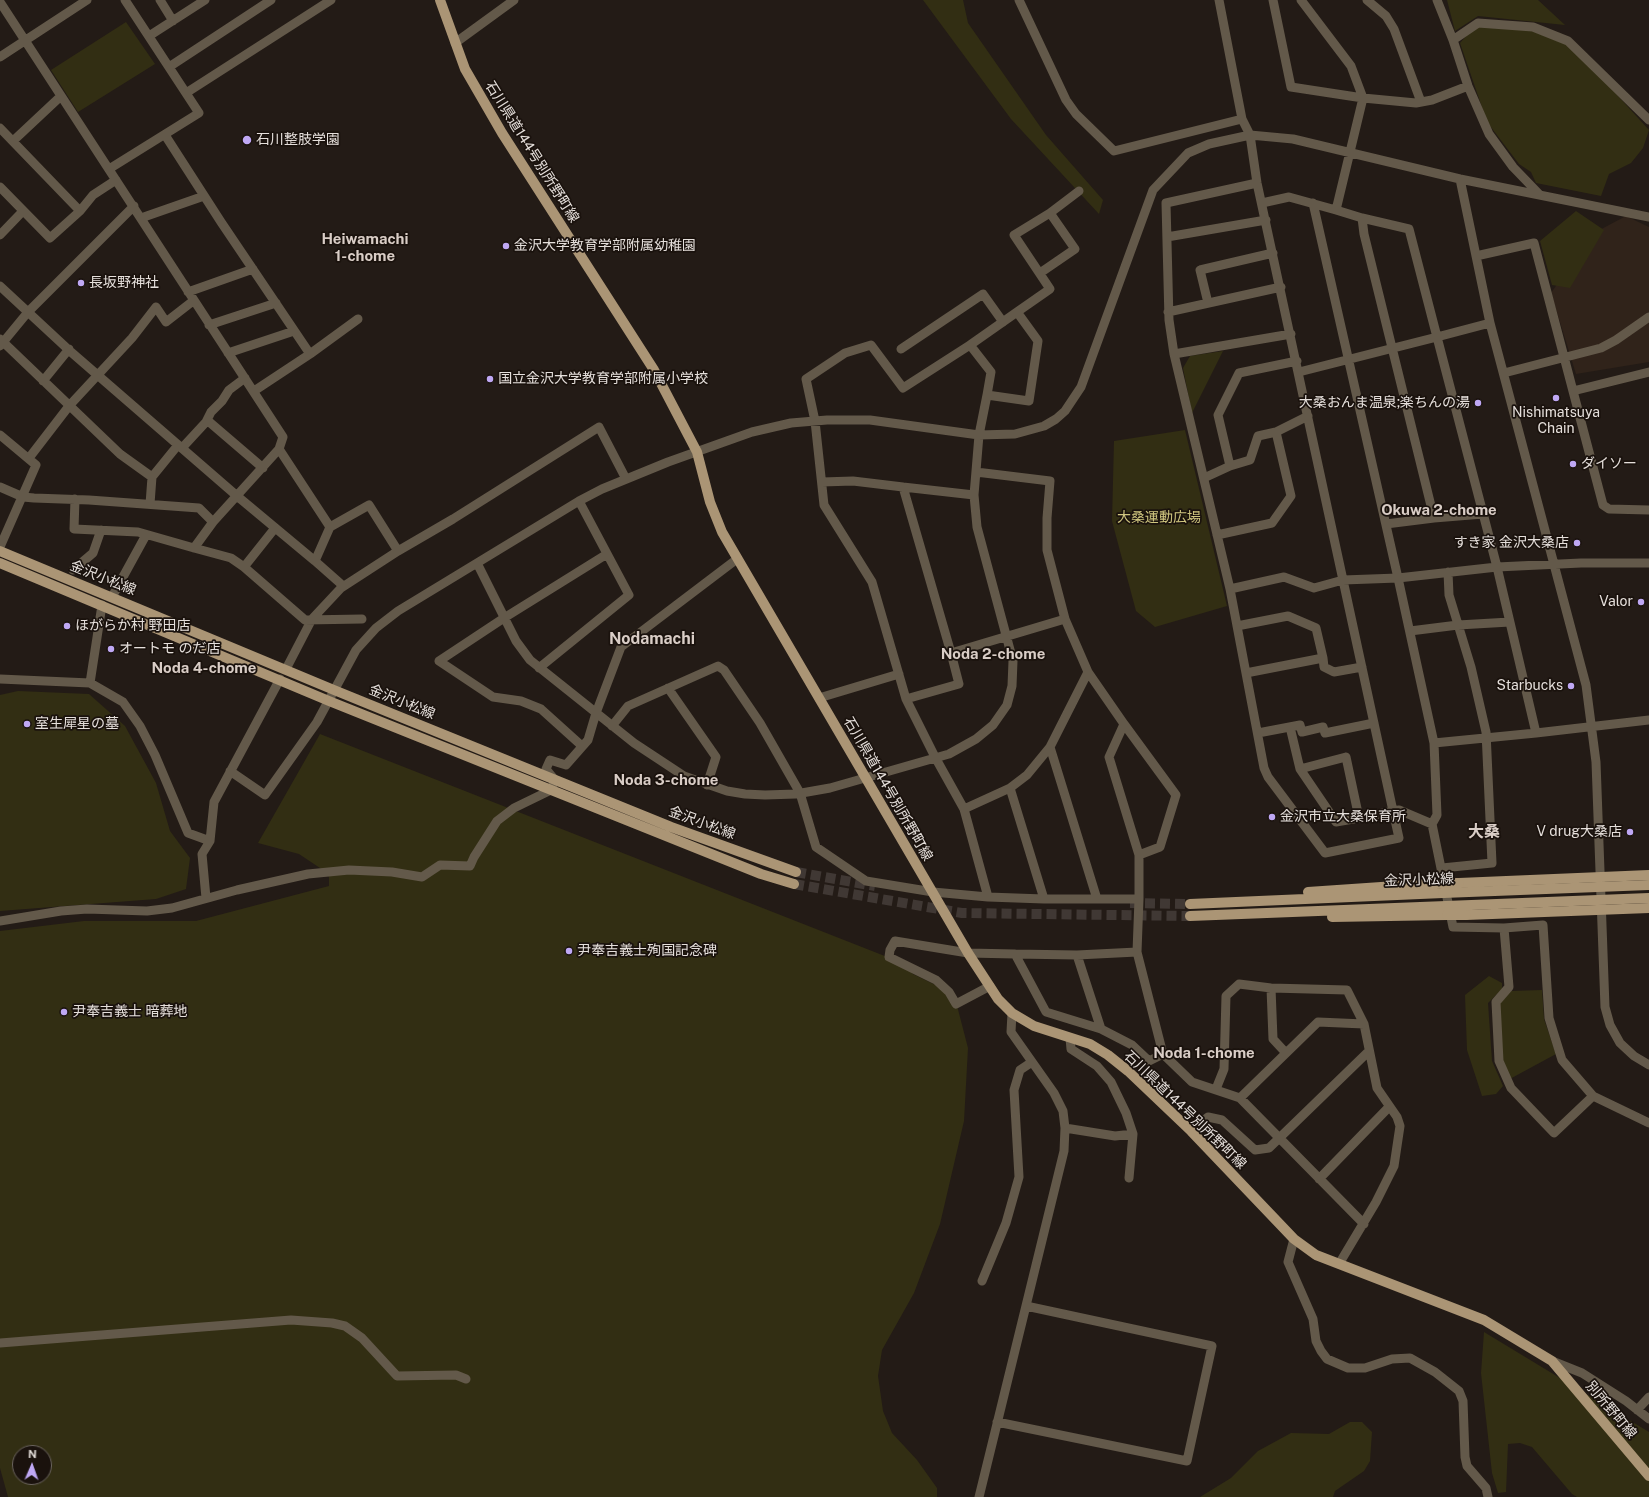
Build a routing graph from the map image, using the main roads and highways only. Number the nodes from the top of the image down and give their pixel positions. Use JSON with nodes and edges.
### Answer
{"nodes":[{"id":1,"x":440,"y":0,"type":"edge"},
{"id":2,"x":0,"y":551,"type":"edge"},
{"id":3,"x":0,"y":563,"type":"edge"},
{"id":4,"x":796,"y":872,"type":"tunnel mouth"},
{"id":5,"x":1649,"y":875,"type":"edge"},
{"id":6,"x":794,"y":884,"type":"tunnel mouth"},
{"id":7,"x":1649,"y":885,"type":"edge"},
{"id":8,"x":1649,"y":898,"type":"edge"},
{"id":9,"x":1241,"y":902,"type":"junction"},
{"id":10,"x":1190,"y":904,"type":"tunnel mouth"},
{"id":11,"x":1649,"y":908,"type":"edge"},
{"id":12,"x":1447,"y":911,"type":"junction"},
{"id":13,"x":1190,"y":916,"type":"tunnel mouth"},
{"id":14,"x":1552,"y":1361,"type":"joint"},
{"id":15,"x":1649,"y":1476,"type":"edge"}],
"edges":[{"from":1,"to":14,"type":"main road","name":"石川県道144号別所野町線"},
{"from":2,"to":4,"type":"main road","name":"金沢小松線"},
{"from":3,"to":6,"type":"main road","name":"金沢小松線"},
{"from":5,"to":9,"type":"main road","bridge":true},
{"from":7,"to":9,"type":"main road","name":"金沢小松線","bridge":true},
{"from":8,"to":12,"type":"main road","name":"金沢小松線","bridge":true},
{"from":9,"to":10,"type":"main road","name":"金沢小松線"},
{"from":11,"to":12,"type":"main road","bridge":true},
{"from":12,"to":13,"type":"main road","name":"金沢小松線"},
{"from":14,"to":15,"type":"main road","name":"別所野町線"}]}
